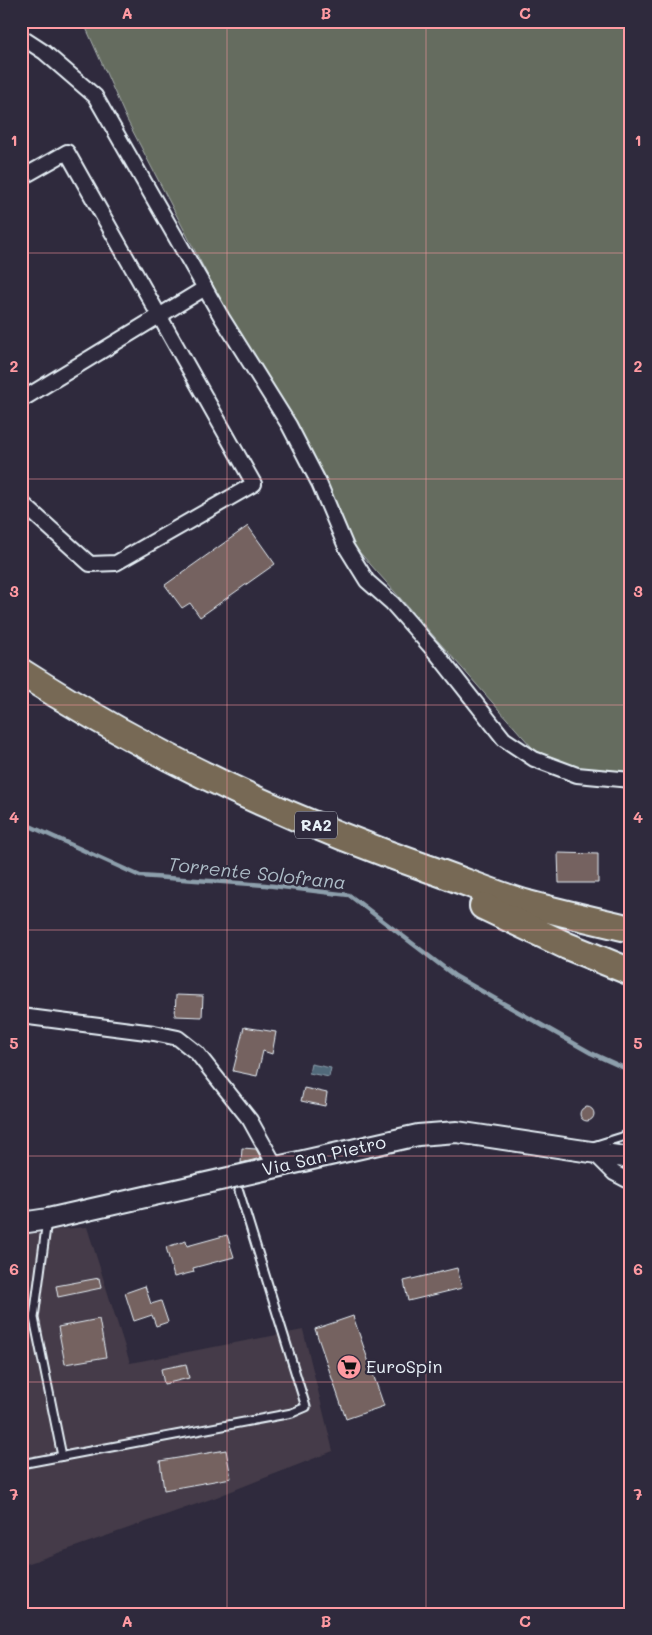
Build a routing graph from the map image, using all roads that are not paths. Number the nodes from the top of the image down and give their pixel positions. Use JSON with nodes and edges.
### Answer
{"nodes":[{"id":1,"x":21,"y":37,"type":"edge"},
{"id":2,"x":21,"y":178,"type":"edge"},
{"id":3,"x":205,"y":288,"type":"junction"},
{"id":4,"x":159,"y":316,"type":"junction"},
{"id":5,"x":21,"y":400,"type":"edge"},
{"id":6,"x":21,"y":502,"type":"edge"},
{"id":7,"x":21,"y":672,"type":"edge"},
{"id":8,"x":21,"y":692,"type":"edge"},
{"id":9,"x":631,"y":780,"type":"edge"},
{"id":10,"x":461,"y":880,"type":"junction"},
{"id":11,"x":483,"y":906,"type":"junction"},
{"id":12,"x":631,"y":910,"type":"edge"},
{"id":13,"x":631,"y":929,"type":"edge"},
{"id":14,"x":631,"y":946,"type":"edge"},
{"id":15,"x":631,"y":972,"type":"edge"},
{"id":16,"x":21,"y":1016,"type":"edge"},
{"id":17,"x":631,"y":1132,"type":"edge"},
{"id":18,"x":586,"y":1152,"type":"junction"},
{"id":19,"x":631,"y":1158,"type":"edge"},
{"id":20,"x":276,"y":1167,"type":"junction"},
{"id":21,"x":631,"y":1182,"type":"edge"},
{"id":22,"x":239,"y":1191,"type":"dead end"},
{"id":23,"x":48,"y":1219,"type":"junction"},
{"id":24,"x":21,"y":1223,"type":"edge"},
{"id":25,"x":62,"y":1456,"type":"junction"},
{"id":26,"x":21,"y":1464,"type":"edge"}],
"edges":[{"from":1,"to":3,"type":"street"},
{"from":2,"to":4,"type":"street"},
{"from":3,"to":4,"type":"street"},
{"from":3,"to":9,"type":"street"},
{"from":4,"to":5,"type":"street"},
{"from":4,"to":6,"type":"street"},
{"from":7,"to":10,"type":"highway","number":"RA2"},
{"from":8,"to":11,"type":"highway","number":"RA2"},
{"from":10,"to":12,"type":"highway"},
{"from":10,"to":13,"type":"highway","number":"RA2"},
{"from":11,"to":14,"type":"highway","number":"RA2"},
{"from":11,"to":15,"type":"highway"},
{"from":16,"to":20,"type":"street"},
{"from":17,"to":18,"type":"lane"},
{"from":18,"to":19,"type":"street","name":"Via San Pietro"},
{"from":18,"to":20,"type":"street","name":"Via San Pietro"},
{"from":18,"to":21,"type":"street"},
{"from":20,"to":23,"type":"street","name":"Via San Pietro"},
{"from":22,"to":25,"type":"lane"},
{"from":23,"to":24,"type":"street","name":"Via San Pietro"},
{"from":23,"to":25,"type":"lane"},
{"from":25,"to":26,"type":"lane"}]}
